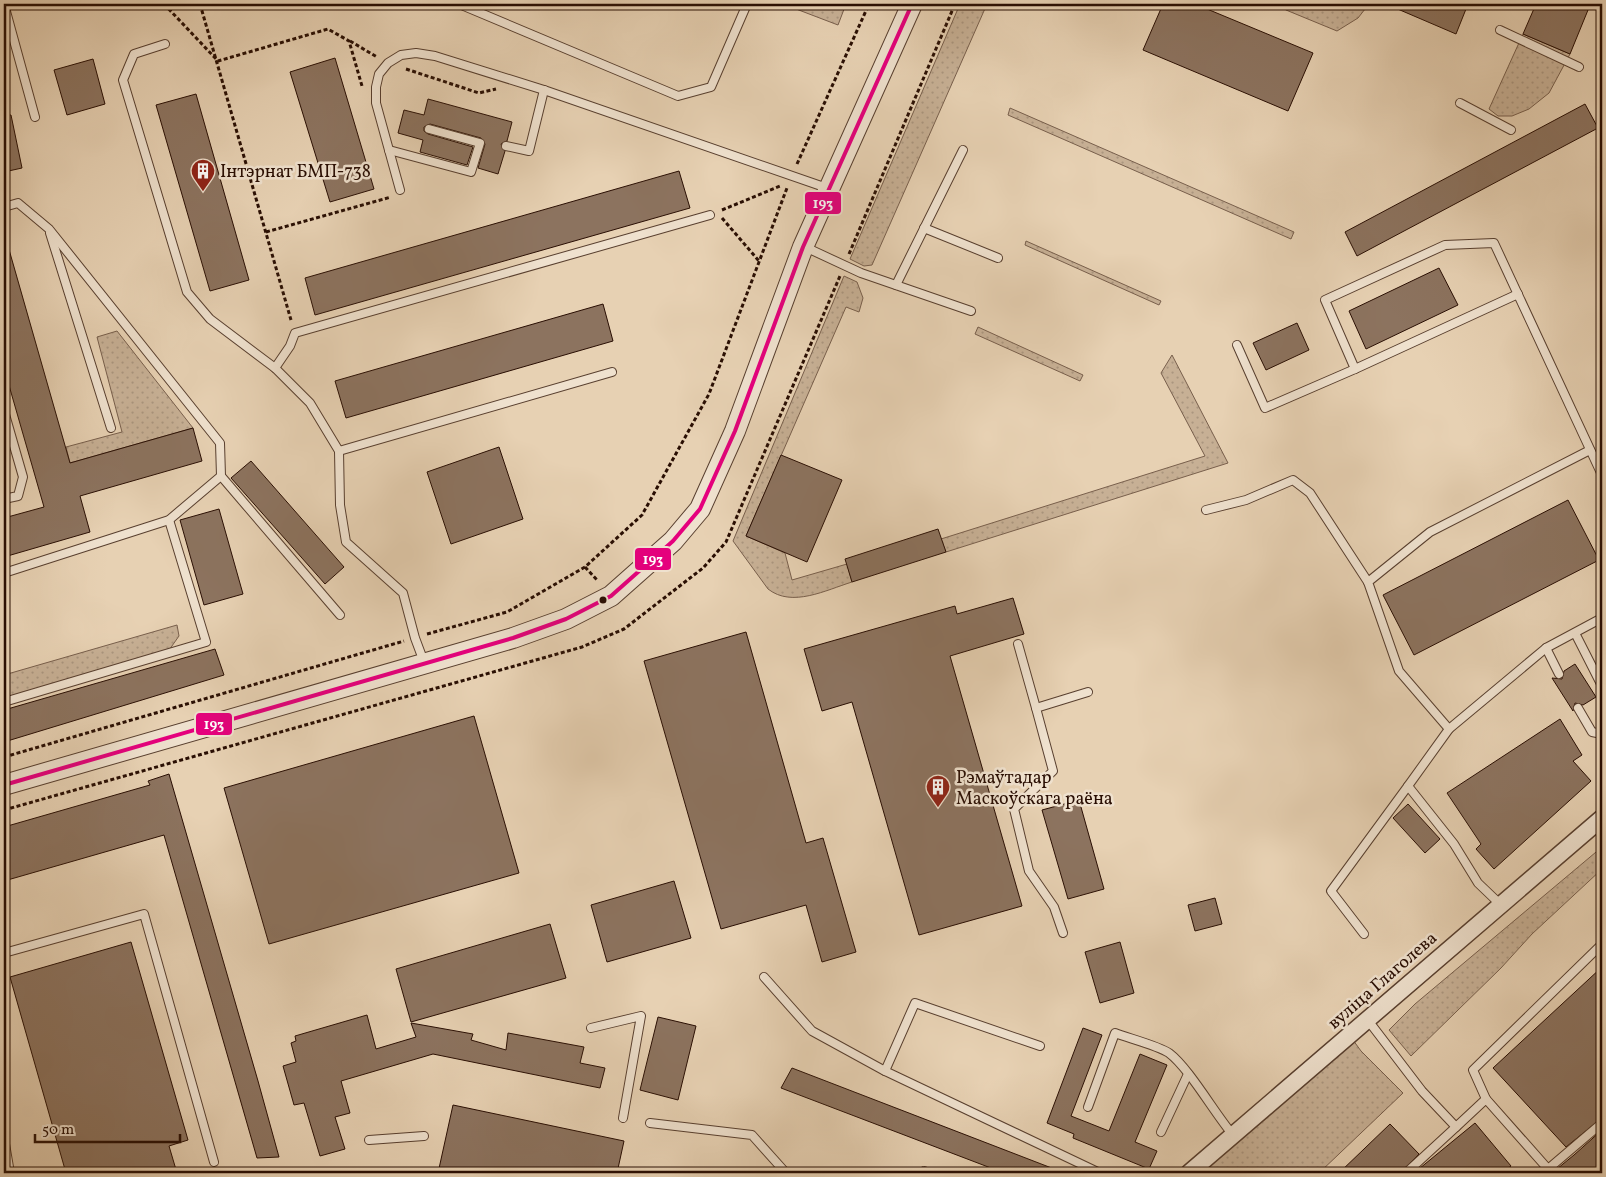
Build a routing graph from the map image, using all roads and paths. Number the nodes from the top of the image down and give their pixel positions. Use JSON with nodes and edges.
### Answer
{"nodes":[{"id":1,"x":4,"y":4,"type":"edge"},
{"id":2,"x":164,"y":4,"type":"edge"},
{"id":3,"x":200,"y":4,"type":"edge"},
{"id":4,"x":459,"y":4,"type":"edge"},
{"id":5,"x":747,"y":4,"type":"edge"},
{"id":6,"x":869,"y":4,"type":"edge"},
{"id":7,"x":912,"y":4,"type":"edge"},
{"id":8,"x":955,"y":4,"type":"edge"},
{"id":9,"x":1500,"y":30,"type":"dead end"},
{"id":10,"x":349,"y":41,"type":"junction"},
{"id":11,"x":165,"y":44,"type":"dead end"},
{"id":12,"x":218,"y":61,"type":"junction"},
{"id":13,"x":388,"y":62,"type":"junction"},
{"id":14,"x":1579,"y":67,"type":"dead end"},
{"id":15,"x":521,"y":83,"type":"junction"},
{"id":16,"x":362,"y":87,"type":"dead end"},
{"id":17,"x":544,"y":90,"type":"junction"},
{"id":18,"x":1460,"y":103,"type":"dead end"},
{"id":19,"x":36,"y":117,"type":"dead end"},
{"id":20,"x":429,"y":130,"type":"dead end"},
{"id":21,"x":1511,"y":130,"type":"dead end"},
{"id":22,"x":506,"y":146,"type":"dead end"},
{"id":23,"x":389,"y":150,"type":"junction"},
{"id":24,"x":963,"y":150,"type":"dead end"},
{"id":25,"x":792,"y":176,"type":"junction"},
{"id":26,"x":390,"y":188,"type":"dead end"},
{"id":27,"x":829,"y":189,"type":"junction"},
{"id":28,"x":400,"y":190,"type":"dead end"},
{"id":29,"x":4,"y":207,"type":"edge"},
{"id":30,"x":710,"y":216,"type":"dead end"},
{"id":31,"x":924,"y":228,"type":"junction"},
{"id":32,"x":49,"y":229,"type":"junction"},
{"id":33,"x":266,"y":232,"type":"junction"},
{"id":34,"x":804,"y":247,"type":"junction"},
{"id":35,"x":998,"y":258,"type":"dead end"},
{"id":36,"x":759,"y":261,"type":"junction"},
{"id":37,"x":845,"y":265,"type":"junction"},
{"id":38,"x":896,"y":285,"type":"junction"},
{"id":39,"x":1518,"y":294,"type":"junction"},
{"id":40,"x":971,"y":311,"type":"dead end"},
{"id":41,"x":295,"y":333,"type":"junction"},
{"id":42,"x":1237,"y":345,"type":"dead end"},
{"id":43,"x":275,"y":368,"type":"junction"},
{"id":44,"x":1355,"y":369,"type":"junction"},
{"id":45,"x":612,"y":372,"type":"dead end"},
{"id":46,"x":4,"y":411,"type":"edge"},
{"id":47,"x":111,"y":428,"type":"dead end"},
{"id":48,"x":1590,"y":450,"type":"junction"},
{"id":49,"x":339,"y":451,"type":"junction"},
{"id":50,"x":1602,"y":475,"type":"edge"},
{"id":51,"x":221,"y":476,"type":"junction"},
{"id":52,"x":4,"y":500,"type":"edge"},
{"id":53,"x":1206,"y":510,"type":"dead end"},
{"id":54,"x":169,"y":520,"type":"junction"},
{"id":55,"x":4,"y":573,"type":"edge"},
{"id":56,"x":1368,"y":582,"type":"junction"},
{"id":57,"x":340,"y":615,"type":"dead end"},
{"id":58,"x":1602,"y":618,"type":"edge"},
{"id":59,"x":1575,"y":633,"type":"junction"},
{"id":60,"x":415,"y":638,"type":"junction"},
{"id":61,"x":1018,"y":644,"type":"dead end"},
{"id":62,"x":1546,"y":648,"type":"junction"},
{"id":63,"x":425,"y":664,"type":"junction"},
{"id":64,"x":1559,"y":674,"type":"dead end"},
{"id":65,"x":1602,"y":686,"type":"edge"},
{"id":66,"x":1088,"y":692,"type":"dead end"},
{"id":67,"x":4,"y":702,"type":"edge"},
{"id":68,"x":1036,"y":708,"type":"junction"},
{"id":69,"x":1578,"y":708,"type":"dead end"},
{"id":70,"x":1449,"y":729,"type":"junction"},
{"id":71,"x":1602,"y":734,"type":"edge"},
{"id":72,"x":4,"y":757,"type":"edge"},
{"id":73,"x":4,"y":785,"type":"edge"},
{"id":74,"x":1408,"y":786,"type":"junction"},
{"id":75,"x":4,"y":810,"type":"edge"},
{"id":76,"x":1602,"y":818,"type":"edge"},
{"id":77,"x":1501,"y":905,"type":"junction"},
{"id":78,"x":1063,"y":933,"type":"dead end"},
{"id":79,"x":1364,"y":934,"type":"dead end"},
{"id":80,"x":1602,"y":944,"type":"edge"},
{"id":81,"x":4,"y":953,"type":"edge"},
{"id":82,"x":764,"y":977,"type":"dead end"},
{"id":83,"x":1367,"y":1019,"type":"junction"},
{"id":84,"x":591,"y":1028,"type":"dead end"},
{"id":85,"x":1040,"y":1046,"type":"dead end"},
{"id":86,"x":885,"y":1071,"type":"junction"},
{"id":87,"x":1188,"y":1074,"type":"junction"},
{"id":88,"x":1486,"y":1099,"type":"junction"},
{"id":89,"x":1088,"y":1107,"type":"dead end"},
{"id":90,"x":623,"y":1118,"type":"dead end"},
{"id":91,"x":650,"y":1123,"type":"dead end"},
{"id":92,"x":1602,"y":1123,"type":"edge"},
{"id":93,"x":1456,"y":1127,"type":"junction"},
{"id":94,"x":1161,"y":1132,"type":"dead end"},
{"id":95,"x":1233,"y":1135,"type":"junction"},
{"id":96,"x":424,"y":1136,"type":"dead end"},
{"id":97,"x":4,"y":1138,"type":"edge"},
{"id":98,"x":369,"y":1140,"type":"dead end"},
{"id":99,"x":214,"y":1162,"type":"dead end"},
{"id":100,"x":1545,"y":1171,"type":"edge"},
{"id":101,"x":10,"y":1173,"type":"edge"},
{"id":102,"x":786,"y":1173,"type":"edge"},
{"id":103,"x":1100,"y":1173,"type":"edge"},
{"id":104,"x":1189,"y":1173,"type":"edge"},
{"id":105,"x":1406,"y":1173,"type":"edge"}],
"edges":[{"from":1,"to":19,"type":"lane"},
{"from":2,"to":12,"type":"path"},
{"from":3,"to":12,"type":"path"},
{"from":4,"to":5,"type":"lane"},
{"from":6,"to":25,"type":"path"},
{"from":7,"to":27,"type":"street"},
{"from":8,"to":37,"type":"path"},
{"from":9,"to":14,"type":"lane"},
{"from":10,"to":12,"type":"path"},
{"from":10,"to":13,"type":"path"},
{"from":10,"to":16,"type":"path"},
{"from":11,"to":43,"type":"lane"},
{"from":12,"to":33,"type":"path"},
{"from":13,"to":15,"type":"lane"},
{"from":13,"to":15,"type":"path"},
{"from":13,"to":23,"type":"lane"},
{"from":15,"to":17,"type":"lane"},
{"from":17,"to":22,"type":"lane"},
{"from":17,"to":25,"type":"lane"},
{"from":18,"to":21,"type":"lane"},
{"from":20,"to":23,"type":"lane"},
{"from":23,"to":28,"type":"lane"},
{"from":24,"to":31,"type":"lane"},
{"from":25,"to":27,"type":"lane"},
{"from":26,"to":33,"type":"path"},
{"from":27,"to":34,"type":"street"},
{"from":29,"to":32,"type":"lane"},
{"from":30,"to":41,"type":"lane"},
{"from":31,"to":35,"type":"lane"},
{"from":31,"to":38,"type":"lane"},
{"from":32,"to":47,"type":"lane"},
{"from":32,"to":51,"type":"lane"},
{"from":33,"to":41,"type":"path"},
{"from":34,"to":37,"type":"lane"},
{"from":34,"to":63,"type":"street"},
{"from":36,"to":36,"type":"path"},
{"from":36,"to":60,"type":"path"},
{"from":37,"to":38,"type":"lane"},
{"from":37,"to":75,"type":"path"},
{"from":38,"to":40,"type":"lane"},
{"from":39,"to":44,"type":"lane"},
{"from":39,"to":44,"type":"lane"},
{"from":39,"to":48,"type":"lane"},
{"from":41,"to":43,"type":"lane"},
{"from":42,"to":44,"type":"lane"},
{"from":43,"to":49,"type":"lane"},
{"from":45,"to":49,"type":"lane"},
{"from":46,"to":52,"type":"lane"},
{"from":48,"to":50,"type":"lane"},
{"from":48,"to":56,"type":"lane"},
{"from":49,"to":60,"type":"lane"},
{"from":51,"to":54,"type":"lane"},
{"from":51,"to":57,"type":"lane"},
{"from":53,"to":56,"type":"lane"},
{"from":54,"to":55,"type":"lane"},
{"from":54,"to":67,"type":"lane"},
{"from":56,"to":70,"type":"lane"},
{"from":58,"to":59,"type":"lane"},
{"from":59,"to":62,"type":"lane"},
{"from":59,"to":65,"type":"lane"},
{"from":60,"to":63,"type":"lane"},
{"from":60,"to":72,"type":"path"},
{"from":61,"to":68,"type":"lane"},
{"from":62,"to":64,"type":"lane"},
{"from":62,"to":70,"type":"lane"},
{"from":63,"to":73,"type":"street"},
{"from":66,"to":68,"type":"lane"},
{"from":68,"to":78,"type":"lane"},
{"from":69,"to":71,"type":"lane"},
{"from":70,"to":74,"type":"lane"},
{"from":74,"to":77,"type":"lane"},
{"from":74,"to":79,"type":"lane"},
{"from":76,"to":77,"type":"street","name":"вуліца Глаголева"},
{"from":77,"to":83,"type":"street","name":"вуліца Глаголева"},
{"from":80,"to":88,"type":"lane"},
{"from":81,"to":99,"type":"lane"},
{"from":82,"to":86,"type":"lane"},
{"from":83,"to":93,"type":"lane"},
{"from":83,"to":95,"type":"street","name":"вуліца Глаголева"},
{"from":84,"to":90,"type":"lane"},
{"from":85,"to":86,"type":"lane"},
{"from":86,"to":103,"type":"lane"},
{"from":87,"to":89,"type":"lane"},
{"from":87,"to":94,"type":"lane"},
{"from":87,"to":95,"type":"lane"},
{"from":88,"to":93,"type":"lane"},
{"from":88,"to":100,"type":"lane"},
{"from":91,"to":102,"type":"lane"},
{"from":92,"to":100,"type":"lane"},
{"from":93,"to":105,"type":"lane"},
{"from":95,"to":104,"type":"street","name":"вуліца Глаголева"},
{"from":96,"to":98,"type":"lane"},
{"from":97,"to":101,"type":"lane"}]}
